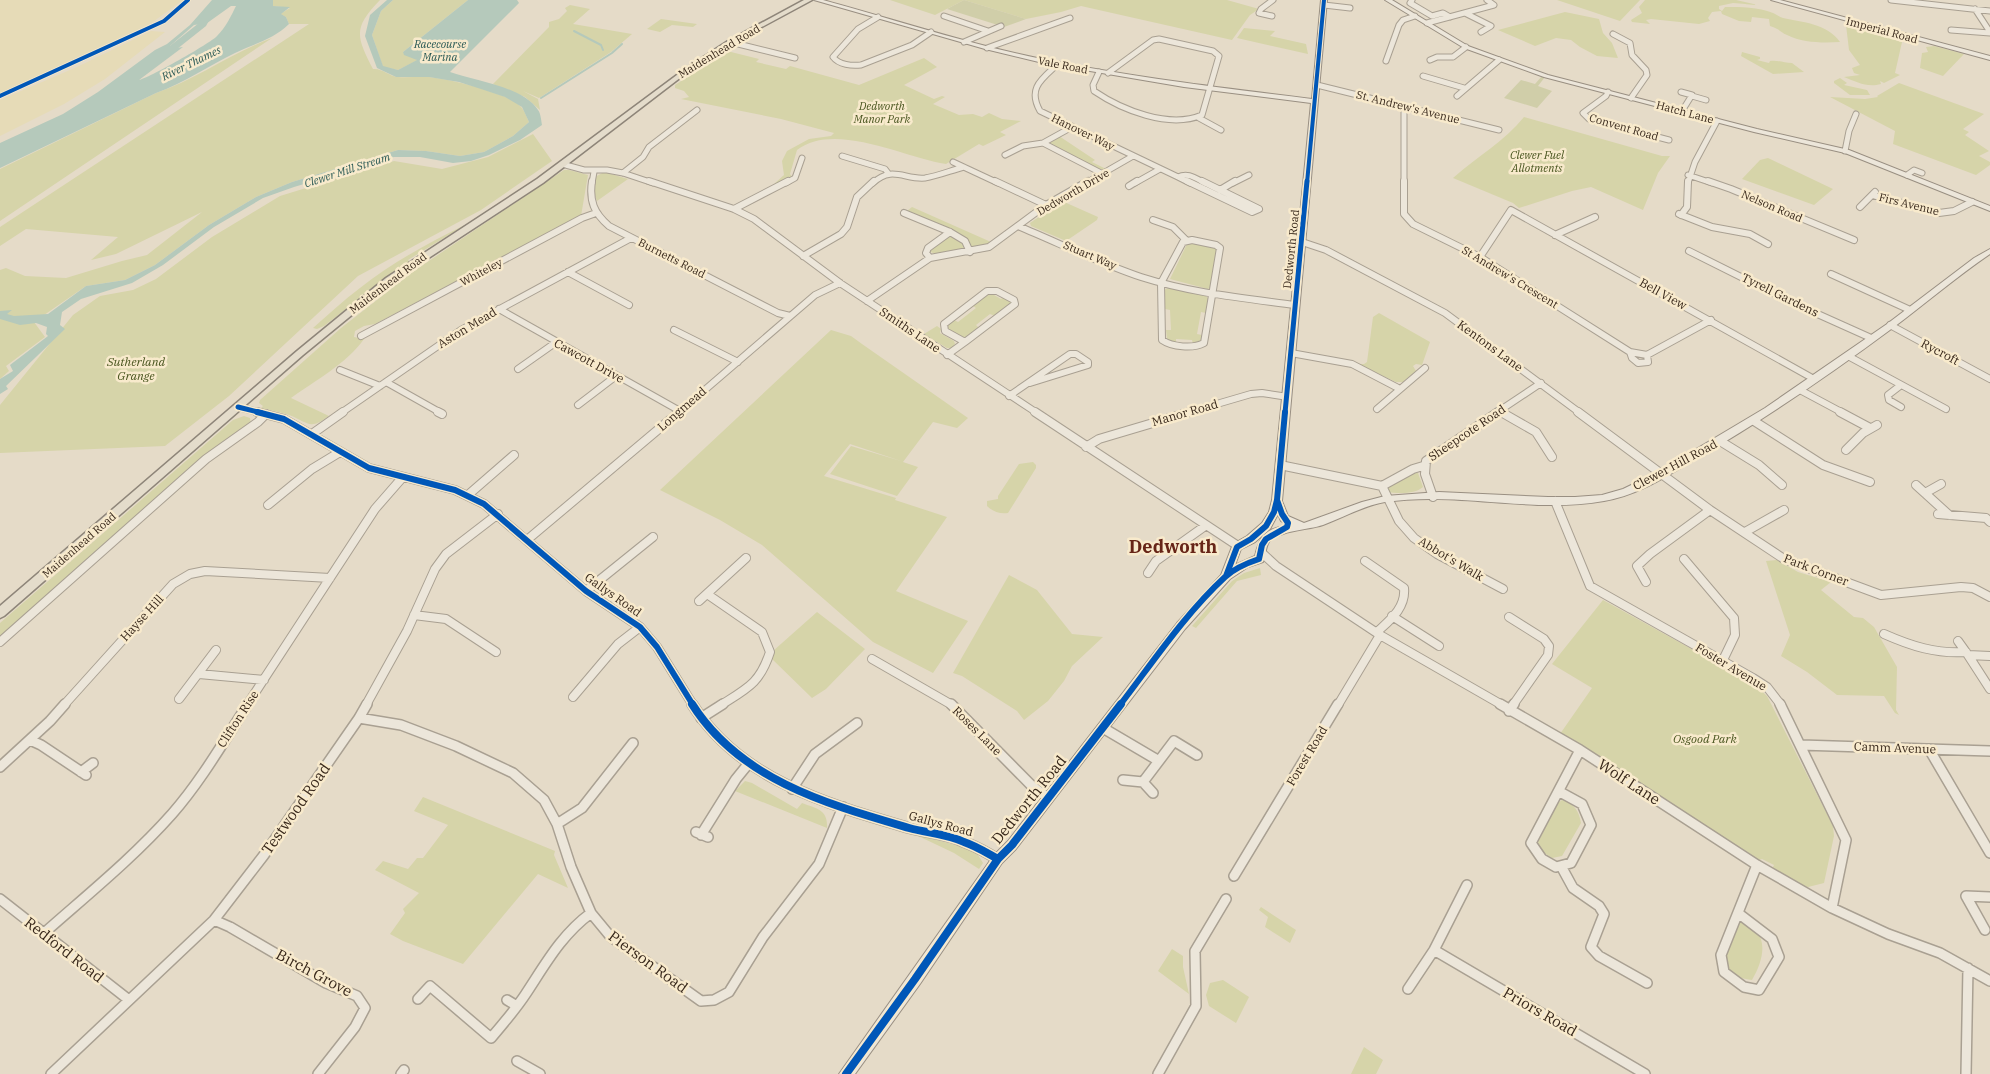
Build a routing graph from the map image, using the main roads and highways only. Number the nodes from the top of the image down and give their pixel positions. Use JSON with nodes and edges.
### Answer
{"nodes":[{"id":1,"x":810,"y":0,"type":"edge"},
{"id":2,"x":817,"y":0,"type":"edge"},
{"id":3,"x":1388,"y":0,"type":"edge"},
{"id":4,"x":1774,"y":0,"type":"edge"},
{"id":5,"x":1324,"y":3,"type":"edge"},
{"id":6,"x":1990,"y":58,"type":"edge"},
{"id":7,"x":1314,"y":101,"type":"junction"},
{"id":8,"x":1990,"y":209,"type":"edge"},
{"id":9,"x":1989,"y":252,"type":"edge"},
{"id":10,"x":1277,"y":500,"type":"junction"},
{"id":11,"x":1269,"y":520,"type":"junction"},
{"id":12,"x":1283,"y":524,"type":"junction"},
{"id":13,"x":1241,"y":547,"type":"junction"},
{"id":14,"x":1258,"y":556,"type":"junction"},
{"id":15,"x":1226,"y":576,"type":"junction"},
{"id":16,"x":0,"y":613,"type":"edge"},
{"id":17,"x":846,"y":1074,"type":"edge"}],
"edges":[{"from":1,"to":16,"type":"main road","name":"Maidenhead Road"},
{"from":2,"to":7,"type":"main road","name":"Vale Road"},
{"from":3,"to":8,"type":"main road","name":"Hatch Lane"},
{"from":4,"to":6,"type":"main road","name":"Imperial Road"},
{"from":5,"to":7,"type":"main road","name":"Dedworth Road"},
{"from":7,"to":10,"type":"main road","name":"Dedworth Road"},
{"from":9,"to":12,"type":"main road","name":"Clewer Hill Road"},
{"from":10,"to":11,"type":"main road","name":"Dedworth Road"},
{"from":10,"to":12,"type":"main road","name":"Dedworth Road"},
{"from":11,"to":12,"type":"main road"},
{"from":11,"to":13,"type":"main road","name":"Dedworth Road"},
{"from":12,"to":14,"type":"main road","name":"Dedworth Road"},
{"from":13,"to":14,"type":"main road"},
{"from":13,"to":14,"type":"main road"},
{"from":13,"to":15,"type":"main road","name":"Dedworth Road"},
{"from":14,"to":15,"type":"main road","name":"Dedworth Road"},
{"from":15,"to":17,"type":"main road","name":"Dedworth Road"}]}
